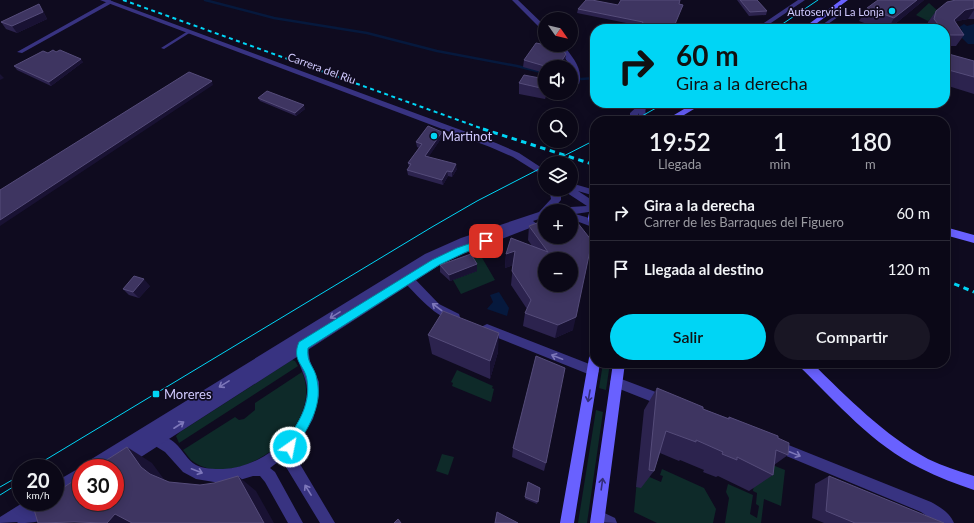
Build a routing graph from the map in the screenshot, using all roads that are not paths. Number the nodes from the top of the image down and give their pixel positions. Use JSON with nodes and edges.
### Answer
{"nodes":[{"id":1,"x":515,"y":0,"type":"edge"},
{"id":2,"x":802,"y":0,"type":"edge"},
{"id":3,"x":845,"y":0,"type":"edge"},
{"id":4,"x":106,"y":1,"type":"edge"},
{"id":5,"x":840,"y":14,"type":"dead end"},
{"id":6,"x":538,"y":23,"type":"edge"},
{"id":7,"x":766,"y":24,"type":"edge"},
{"id":8,"x":812,"y":24,"type":"edge"},
{"id":9,"x":825,"y":24,"type":"edge"},
{"id":10,"x":190,"y":32,"type":"junction"},
{"id":11,"x":163,"y":48,"type":"dead end"},
{"id":12,"x":20,"y":52,"type":"dead end"},
{"id":13,"x":564,"y":52,"type":"edge"},
{"id":14,"x":570,"y":60,"type":"edge"},
{"id":15,"x":639,"y":108,"type":"edge"},
{"id":16,"x":692,"y":108,"type":"edge"},
{"id":17,"x":694,"y":108,"type":"edge"},
{"id":18,"x":632,"y":116,"type":"edge"},
{"id":19,"x":677,"y":116,"type":"edge"},
{"id":20,"x":687,"y":116,"type":"edge"},
{"id":21,"x":530,"y":164,"type":"junction"},
{"id":22,"x":538,"y":169,"type":"edge"},
{"id":23,"x":538,"y":172,"type":"edge"},
{"id":24,"x":578,"y":188,"type":"edge"},
{"id":25,"x":590,"y":192,"type":"edge"},
{"id":26,"x":578,"y":195,"type":"edge"},
{"id":27,"x":590,"y":204,"type":"edge"},
{"id":28,"x":590,"y":209,"type":"edge"},
{"id":29,"x":578,"y":210,"type":"edge"},
{"id":30,"x":538,"y":218,"type":"edge"},
{"id":31,"x":538,"y":218,"type":"edge"},
{"id":32,"x":578,"y":218,"type":"edge"},
{"id":33,"x":590,"y":223,"type":"edge"},
{"id":34,"x":950,"y":233,"type":"edge"},
{"id":35,"x":974,"y":240,"type":"edge"},
{"id":36,"x":408,"y":279,"type":"junction"},
{"id":37,"x":465,"y":321,"type":"edge"},
{"id":38,"x":479,"y":326,"type":"edge"},
{"id":39,"x":303,"y":346,"type":"junction"},
{"id":40,"x":618,"y":368,"type":"edge"},
{"id":41,"x":809,"y":368,"type":"edge"},
{"id":42,"x":593,"y":370,"type":"joint"},
{"id":43,"x":616,"y":382,"type":"junction"},
{"id":44,"x":677,"y":406,"type":"edge"},
{"id":45,"x":156,"y":440,"type":"junction"},
{"id":46,"x":762,"y":440,"type":"edge"},
{"id":47,"x":293,"y":441,"type":"junction"},
{"id":48,"x":104,"y":459,"type":"edge"},
{"id":49,"x":124,"y":460,"type":"edge"},
{"id":50,"x":251,"y":469,"type":"junction"},
{"id":51,"x":974,"y":483,"type":"edge"},
{"id":52,"x":72,"y":493,"type":"edge"},
{"id":53,"x":22,"y":511,"type":"edge"},
{"id":54,"x":602,"y":521,"type":"edge"},
{"id":55,"x":3,"y":523,"type":"edge"},
{"id":56,"x":24,"y":523,"type":"edge"},
{"id":57,"x":296,"y":523,"type":"edge"},
{"id":58,"x":328,"y":523,"type":"edge"},
{"id":59,"x":567,"y":523,"type":"edge"},
{"id":60,"x":947,"y":523,"type":"edge"}],
"edges":[{"from":1,"to":6,"type":"street"},
{"from":2,"to":7,"type":"street"},
{"from":3,"to":8,"type":"main road"},
{"from":4,"to":10,"type":"street","name":"Carrera del Riu"},
{"from":4,"to":12,"type":"street"},
{"from":5,"to":9,"type":"lane"},
{"from":10,"to":11,"type":"lane"},
{"from":10,"to":21,"type":"street","name":"Carrera del Riu"},
{"from":13,"to":14,"type":"street"},
{"from":15,"to":18,"type":"street"},
{"from":16,"to":19,"type":"main road"},
{"from":17,"to":20,"type":"main road"},
{"from":21,"to":22,"type":"street","name":"Carrera del Riu"},
{"from":21,"to":23,"type":"street","name":"Carrera del Riu"},
{"from":24,"to":25,"type":"street"},
{"from":26,"to":27,"type":"street"},
{"from":28,"to":29,"type":"street"},
{"from":30,"to":36,"type":"street"},
{"from":31,"to":48,"type":"street","one_way":true},
{"from":32,"to":33,"type":"street"},
{"from":34,"to":35,"type":"main road"},
{"from":37,"to":36,"type":"street","one_way":true},
{"from":36,"to":39,"type":"street"},
{"from":42,"to":38,"type":"street","one_way":true},
{"from":45,"to":39,"type":"street","one_way":true},
{"from":39,"to":47,"type":"street"},
{"from":40,"to":43,"type":"main road"},
{"from":41,"to":51,"type":"main road"},
{"from":42,"to":59,"type":"main road","one_way":true},
{"from":43,"to":44,"type":"street"},
{"from":54,"to":43,"type":"main road","one_way":true},
{"from":45,"to":49,"type":"street"},
{"from":45,"to":50,"type":"street","one_way":true},
{"from":46,"to":60,"type":"street","one_way":true},
{"from":47,"to":50,"type":"street"},
{"from":58,"to":47,"type":"street","one_way":true},
{"from":50,"to":57,"type":"street"},
{"from":52,"to":56,"type":"street"},
{"from":53,"to":55,"type":"street"}]}
